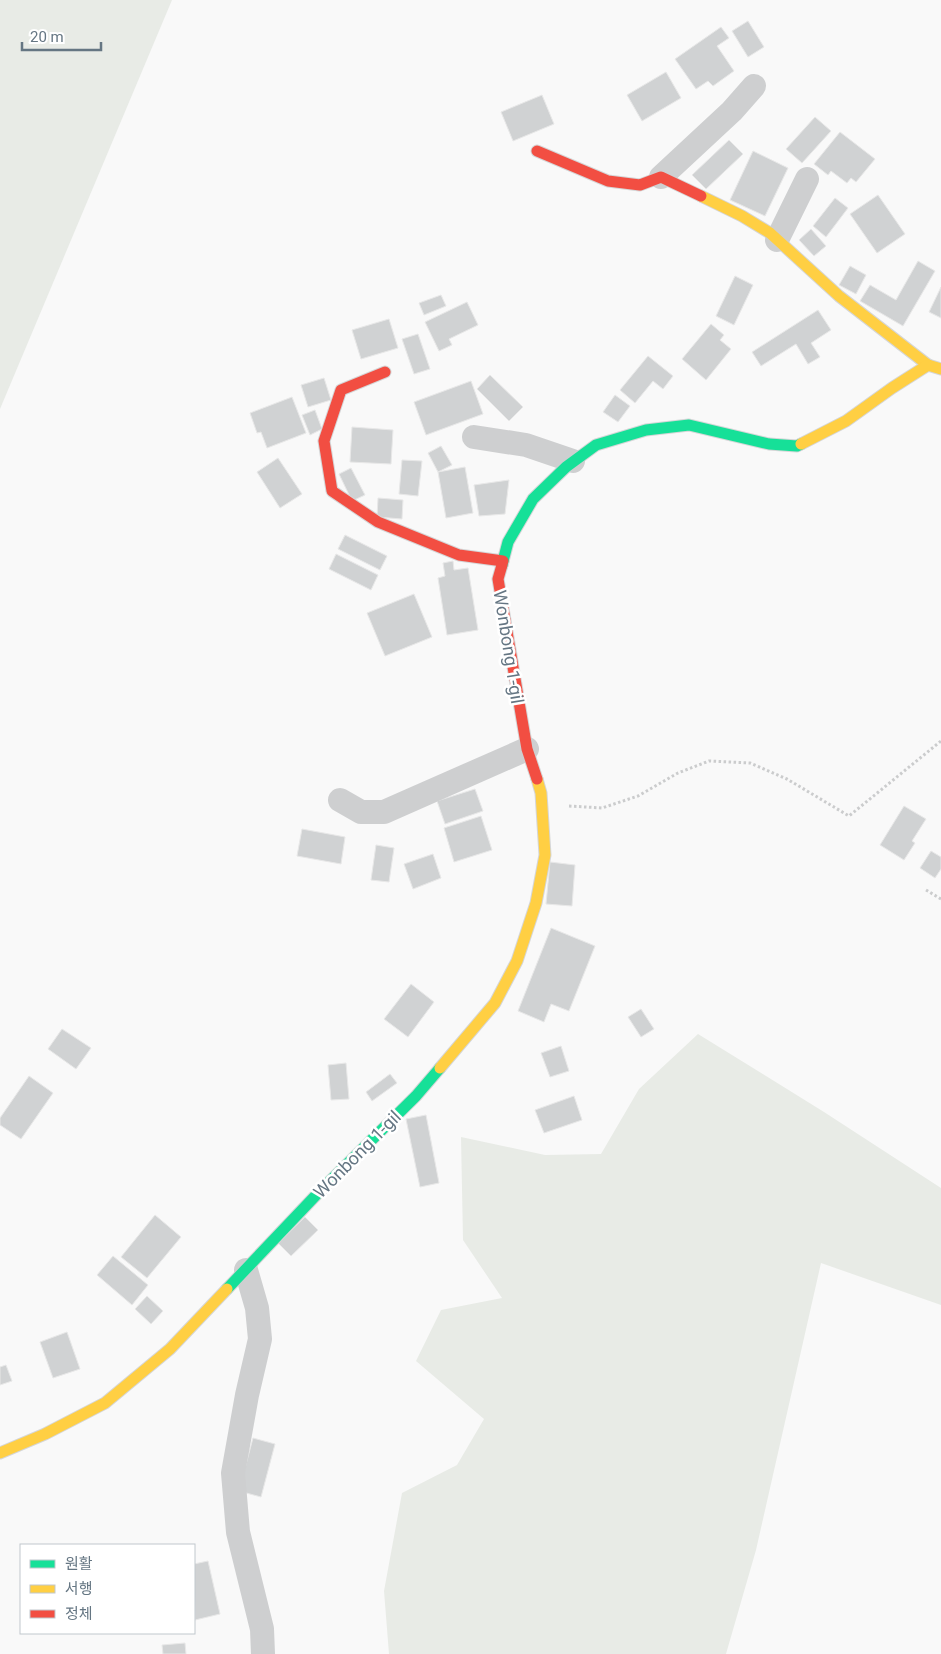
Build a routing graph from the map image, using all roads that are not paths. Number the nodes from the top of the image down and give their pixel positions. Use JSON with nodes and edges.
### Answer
{"nodes":[{"id":1,"x":754,"y":86,"type":"dead end"},
{"id":2,"x":537,"y":151,"type":"dead end"},
{"id":3,"x":661,"y":177,"type":"junction"},
{"id":4,"x":807,"y":178,"type":"dead end"},
{"id":5,"x":777,"y":240,"type":"junction"},
{"id":6,"x":928,"y":365,"type":"junction"},
{"id":7,"x":941,"y":369,"type":"edge"},
{"id":8,"x":385,"y":372,"type":"dead end"},
{"id":9,"x":474,"y":437,"type":"dead end"},
{"id":10,"x":573,"y":461,"type":"junction"},
{"id":11,"x":503,"y":561,"type":"junction"},
{"id":12,"x":527,"y":749,"type":"junction"},
{"id":13,"x":340,"y":800,"type":"dead end"},
{"id":14,"x":246,"y":1270,"type":"junction"},
{"id":15,"x":0,"y":1453,"type":"edge"},
{"id":16,"x":263,"y":1654,"type":"edge"}],
"edges":[{"from":1,"to":3,"type":"street"},
{"from":2,"to":3,"type":"street"},
{"from":3,"to":5,"type":"street"},
{"from":4,"to":5,"type":"street"},
{"from":5,"to":6,"type":"street"},
{"from":6,"to":7,"type":"street"},
{"from":6,"to":10,"type":"street","name":"Wonbong 1-gil"},
{"from":8,"to":11,"type":"street"},
{"from":9,"to":10,"type":"street"},
{"from":10,"to":11,"type":"street","name":"Wonbong 1-gil"},
{"from":11,"to":12,"type":"street","name":"Wonbong 1-gil"},
{"from":12,"to":13,"type":"street"},
{"from":12,"to":14,"type":"street","name":"Wonbong 1-gil"},
{"from":14,"to":15,"type":"street","name":"Wonbong 1-gil"},
{"from":14,"to":16,"type":"street"}]}
